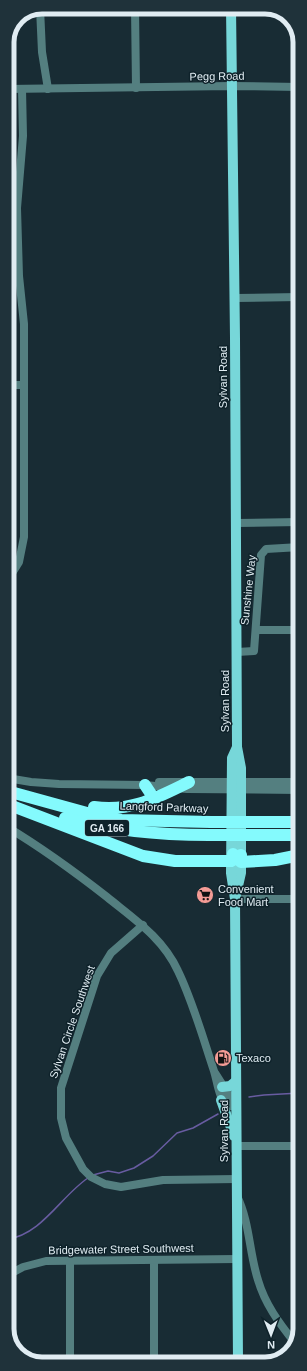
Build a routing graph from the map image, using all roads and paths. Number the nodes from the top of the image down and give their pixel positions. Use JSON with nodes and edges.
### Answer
{"nodes":[{"id":1,"x":40,"y":14,"type":"edge"},
{"id":2,"x":135,"y":14,"type":"edge"},
{"id":3,"x":231,"y":14,"type":"edge"},
{"id":4,"x":231,"y":86,"type":"junction"},
{"id":5,"x":293,"y":87,"type":"edge"},
{"id":6,"x":136,"y":88,"type":"junction"},
{"id":7,"x":14,"y":89,"type":"edge"},
{"id":8,"x":22,"y":89,"type":"junction"},
{"id":9,"x":48,"y":89,"type":"junction"},
{"id":10,"x":293,"y":297,"type":"edge"},
{"id":11,"x":235,"y":298,"type":"junction"},
{"id":12,"x":14,"y":385,"type":"edge"},
{"id":13,"x":24,"y":385,"type":"junction"},
{"id":14,"x":293,"y":522,"type":"edge"},
{"id":15,"x":236,"y":523,"type":"junction"},
{"id":16,"x":293,"y":547,"type":"edge"},
{"id":17,"x":14,"y":570,"type":"edge"},
{"id":18,"x":256,"y":630,"type":"junction"},
{"id":19,"x":293,"y":630,"type":"edge"},
{"id":20,"x":237,"y":652,"type":"junction"},
{"id":21,"x":14,"y":779,"type":"edge"},
{"id":22,"x":189,"y":782,"type":"junction"},
{"id":23,"x":293,"y":782,"type":"edge"},
{"id":24,"x":145,"y":784,"type":"junction"},
{"id":25,"x":236,"y":785,"type":"junction"},
{"id":26,"x":176,"y":788,"type":"junction"},
{"id":27,"x":293,"y":789,"type":"edge"},
{"id":28,"x":14,"y":793,"type":"edge"},
{"id":29,"x":37,"y":799,"type":"junction"},
{"id":30,"x":147,"y":802,"type":"junction"},
{"id":31,"x":14,"y":806,"type":"edge"},
{"id":32,"x":14,"y":807,"type":"edge"},
{"id":33,"x":293,"y":822,"type":"edge"},
{"id":34,"x":14,"y":833,"type":"edge"},
{"id":35,"x":293,"y":835,"type":"edge"},
{"id":36,"x":293,"y":856,"type":"edge"},
{"id":37,"x":236,"y":858,"type":"junction"},
{"id":38,"x":235,"y":898,"type":"junction"},
{"id":39,"x":293,"y":899,"type":"edge"},
{"id":40,"x":143,"y":926,"type":"junction"},
{"id":41,"x":215,"y":1073,"type":"junction"},
{"id":42,"x":236,"y":1081,"type":"junction"},
{"id":43,"x":222,"y":1087,"type":"junction"},
{"id":44,"x":222,"y":1100,"type":"junction"},
{"id":45,"x":236,"y":1106,"type":"junction"},
{"id":46,"x":236,"y":1144,"type":"junction"},
{"id":47,"x":293,"y":1146,"type":"edge"},
{"id":48,"x":237,"y":1179,"type":"junction"},
{"id":49,"x":237,"y":1195,"type":"junction"},
{"id":50,"x":237,"y":1259,"type":"junction"},
{"id":51,"x":70,"y":1260,"type":"junction"},
{"id":52,"x":154,"y":1260,"type":"junction"},
{"id":53,"x":14,"y":1272,"type":"edge"},
{"id":54,"x":291,"y":1339,"type":"edge"},
{"id":55,"x":70,"y":1357,"type":"edge"},
{"id":56,"x":154,"y":1357,"type":"edge"},
{"id":57,"x":238,"y":1357,"type":"edge"}],
"edges":[{"from":1,"to":9,"type":"street"},
{"from":2,"to":6,"type":"street"},
{"from":3,"to":4,"type":"main road","name":"Sylvan Road"},
{"from":4,"to":5,"type":"street","name":"Pegg Road"},
{"from":4,"to":6,"type":"street","name":"Pegg Road"},
{"from":4,"to":11,"type":"main road","name":"Sylvan Road"},
{"from":6,"to":9,"type":"street","name":"Pegg Road"},
{"from":7,"to":8,"type":"street","name":"Pegg Road"},
{"from":8,"to":9,"type":"street","name":"Pegg Road"},
{"from":8,"to":13,"type":"street"},
{"from":10,"to":11,"type":"street"},
{"from":11,"to":15,"type":"main road","name":"Sylvan Road"},
{"from":12,"to":13,"type":"street"},
{"from":13,"to":17,"type":"street"},
{"from":14,"to":15,"type":"street"},
{"from":15,"to":20,"type":"main road","name":"Sylvan Road"},
{"from":16,"to":18,"type":"street","name":"Sunshine Way"},
{"from":18,"to":19,"type":"street"},
{"from":18,"to":20,"type":"street","name":"Sunshine Way"},
{"from":20,"to":25,"type":"main road","name":"Sylvan Road"},
{"from":21,"to":24,"type":"street"},
{"from":22,"to":24,"type":"street"},
{"from":22,"to":25,"type":"street"},
{"from":22,"to":26,"type":"highway"},
{"from":23,"to":25,"type":"street"},
{"from":24,"to":26,"type":"street"},
{"from":24,"to":30,"type":"highway"},
{"from":25,"to":26,"type":"street"},
{"from":25,"to":27,"type":"street"},
{"from":25,"to":37,"type":"main road","name":"Sylvan Road"},
{"from":26,"to":30,"type":"highway"},
{"from":28,"to":29,"type":"highway","name":"Langford Parkway","number":"GA 166"},
{"from":29,"to":30,"type":"highway"},
{"from":29,"to":33,"type":"highway","name":"Langford Parkway","number":"GA 166","bridge":true},
{"from":31,"to":35,"type":"highway","number":"GA 166","bridge":true},
{"from":32,"to":37,"type":"highway"},
{"from":34,"to":40,"type":"street"},
{"from":36,"to":37,"type":"highway"},
{"from":37,"to":38,"type":"main road","name":"Sylvan Road"},
{"from":38,"to":39,"type":"street"},
{"from":38,"to":42,"type":"main road","name":"Sylvan Road"},
{"from":40,"to":41,"type":"street"},
{"from":40,"to":48,"type":"street","name":"Sylvan Circle Southwest"},
{"from":41,"to":43,"type":"street"},
{"from":41,"to":44,"type":"street"},
{"from":42,"to":43,"type":"main road"},
{"from":42,"to":45,"type":"main road","name":"Sylvan Road"},
{"from":43,"to":45,"type":"street"},
{"from":44,"to":45,"type":"street"},
{"from":44,"to":46,"type":"main road"},
{"from":45,"to":46,"type":"main road","name":"Sylvan Road"},
{"from":46,"to":47,"type":"street"},
{"from":46,"to":48,"type":"main road","name":"Sylvan Road"},
{"from":48,"to":49,"type":"main road","name":"Sylvan Road"},
{"from":49,"to":50,"type":"main road","name":"Sylvan Road"},
{"from":49,"to":54,"type":"street"},
{"from":50,"to":52,"type":"street","name":"Bridgewater Street Southwest"},
{"from":50,"to":57,"type":"main road","name":"Sylvan Road"},
{"from":51,"to":52,"type":"street","name":"Bridgewater Street Southwest"},
{"from":51,"to":53,"type":"street","name":"Bridgewater Street Southwest"},
{"from":51,"to":55,"type":"street"},
{"from":52,"to":56,"type":"street"}]}
